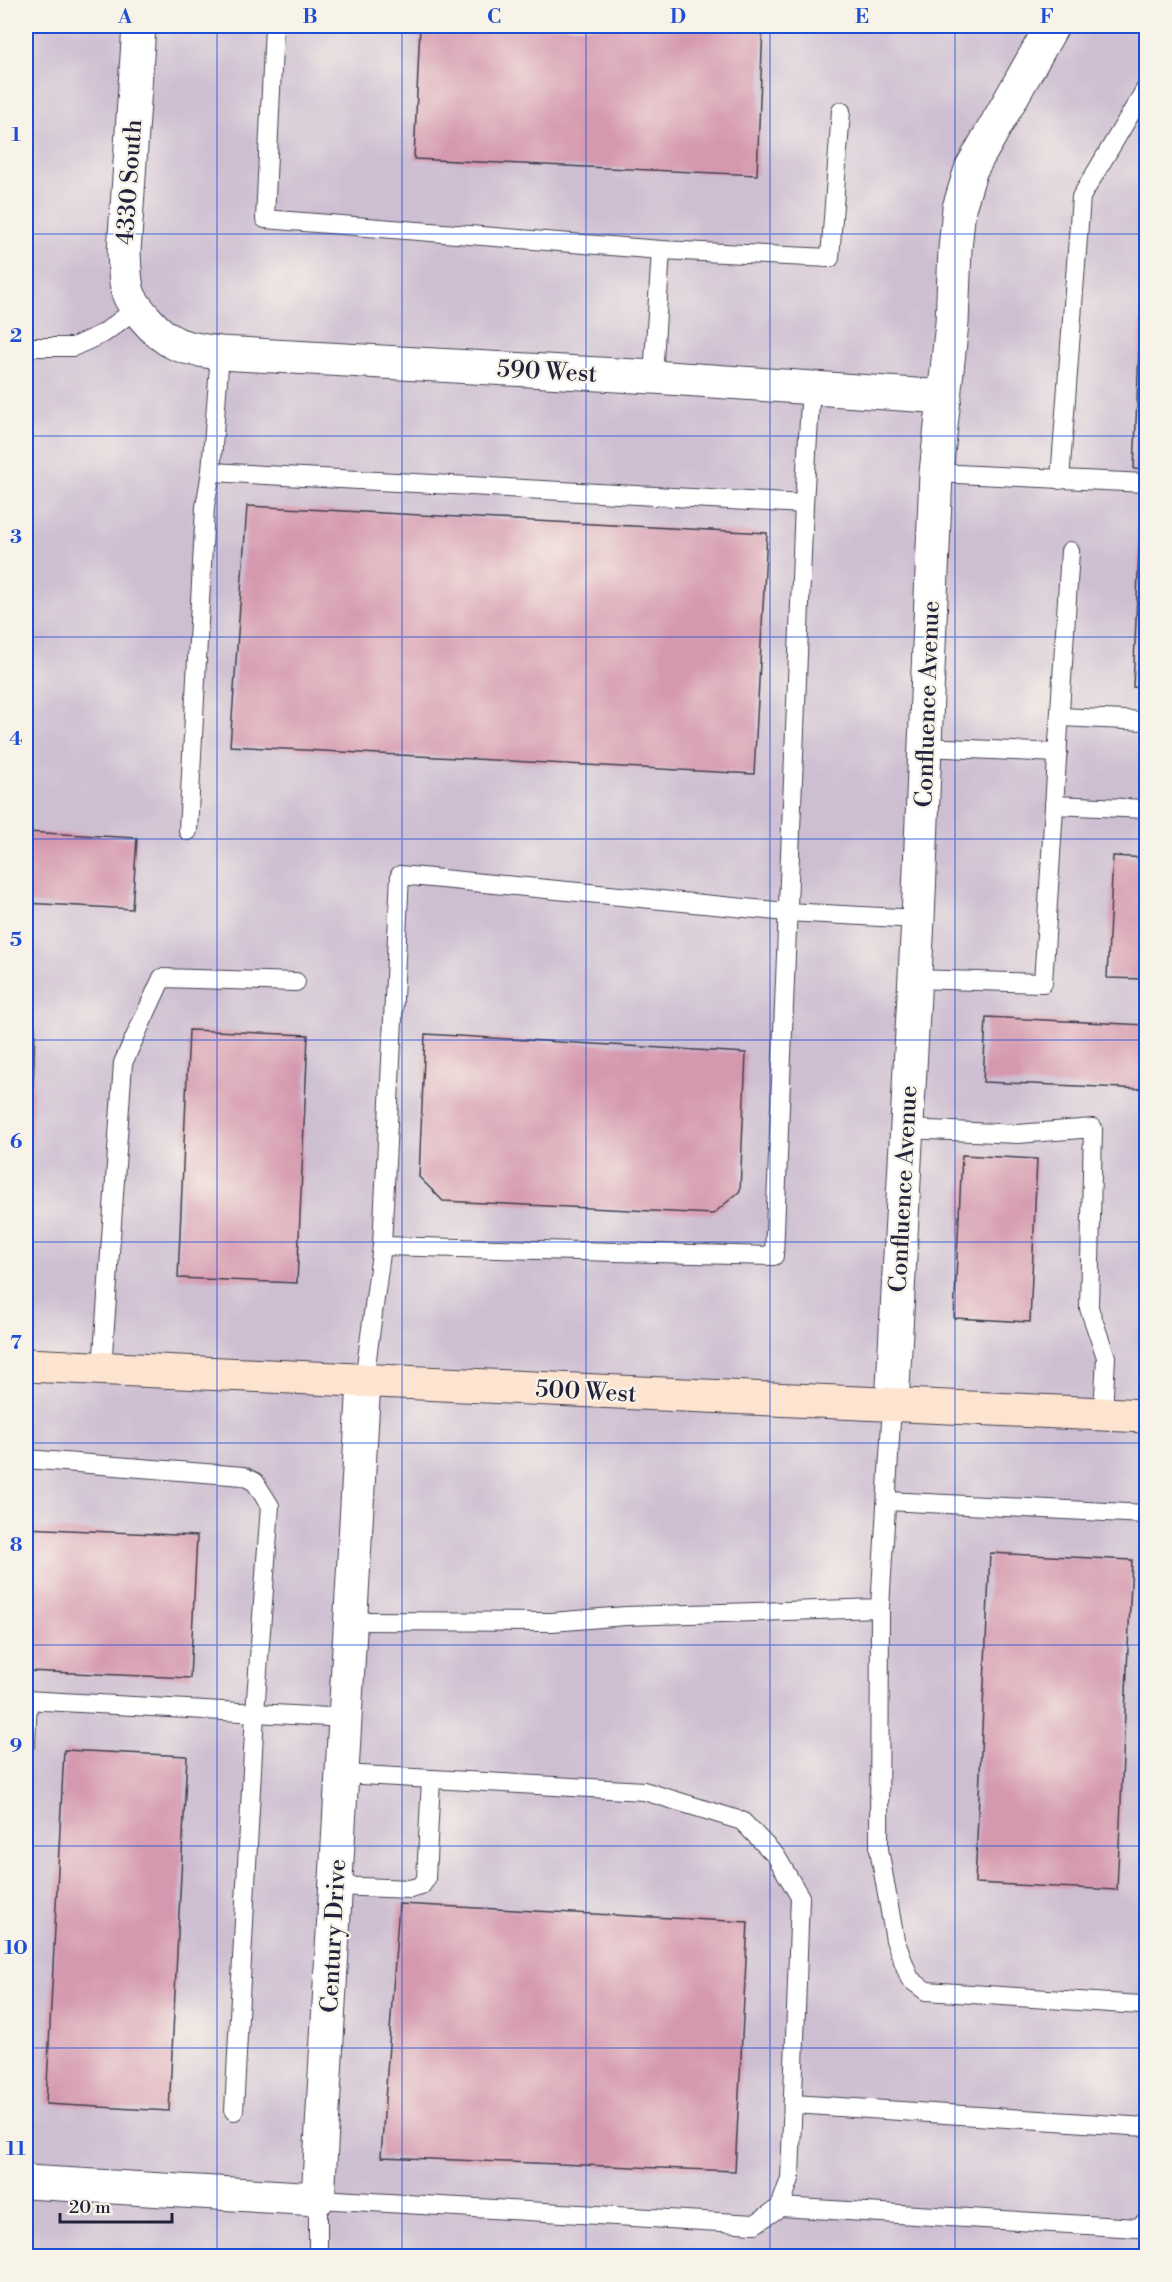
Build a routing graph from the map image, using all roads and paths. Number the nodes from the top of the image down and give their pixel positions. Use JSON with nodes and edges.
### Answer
{"nodes":[{"id":1,"x":139,"y":26,"type":"edge"},
{"id":2,"x":273,"y":26,"type":"edge"},
{"id":3,"x":1052,"y":26,"type":"edge"},
{"id":4,"x":1146,"y":88,"type":"edge"},
{"id":5,"x":841,"y":111,"type":"dead end"},
{"id":6,"x":661,"y":250,"type":"junction"},
{"id":7,"x":146,"y":319,"type":"junction"},
{"id":8,"x":26,"y":347,"type":"edge"},
{"id":9,"x":220,"y":353,"type":"junction"},
{"id":10,"x":653,"y":377,"type":"junction"},
{"id":11,"x":811,"y":387,"type":"junction"},
{"id":12,"x":945,"y":397,"type":"junction"},
{"id":13,"x":211,"y":472,"type":"junction"},
{"id":14,"x":936,"y":473,"type":"junction"},
{"id":15,"x":1060,"y":480,"type":"junction"},
{"id":16,"x":1146,"y":483,"type":"edge"},
{"id":17,"x":804,"y":504,"type":"junction"},
{"id":18,"x":1070,"y":551,"type":"dead end"},
{"id":19,"x":1061,"y":717,"type":"junction"},
{"id":20,"x":1146,"y":721,"type":"edge"},
{"id":21,"x":925,"y":747,"type":"junction"},
{"id":22,"x":1058,"y":753,"type":"junction"},
{"id":23,"x":1054,"y":805,"type":"junction"},
{"id":24,"x":1146,"y":809,"type":"edge"},
{"id":25,"x":188,"y":831,"type":"dead end"},
{"id":26,"x":787,"y":912,"type":"junction"},
{"id":27,"x":918,"y":919,"type":"junction"},
{"id":28,"x":915,"y":980,"type":"junction"},
{"id":29,"x":296,"y":982,"type":"dead end"},
{"id":30,"x":906,"y":1129,"type":"junction"},
{"id":31,"x":382,"y":1246,"type":"junction"},
{"id":32,"x":26,"y":1365,"type":"edge"},
{"id":33,"x":102,"y":1369,"type":"junction"},
{"id":34,"x":364,"y":1381,"type":"junction"},
{"id":35,"x":892,"y":1405,"type":"junction"},
{"id":36,"x":1104,"y":1413,"type":"junction"},
{"id":37,"x":1146,"y":1416,"type":"edge"},
{"id":38,"x":26,"y":1459,"type":"edge"},
{"id":39,"x":887,"y":1501,"type":"junction"},
{"id":40,"x":1146,"y":1514,"type":"edge"},
{"id":41,"x":880,"y":1608,"type":"junction"},
{"id":42,"x":351,"y":1621,"type":"junction"},
{"id":43,"x":27,"y":1700,"type":"edge"},
{"id":44,"x":255,"y":1713,"type":"junction"},
{"id":45,"x":346,"y":1718,"type":"junction"},
{"id":46,"x":26,"y":1743,"type":"edge"},
{"id":47,"x":343,"y":1774,"type":"junction"},
{"id":48,"x":431,"y":1779,"type":"junction"},
{"id":49,"x":336,"y":1886,"type":"junction"},
{"id":50,"x":1146,"y":2003,"type":"edge"},
{"id":51,"x":793,"y":2104,"type":"junction"},
{"id":52,"x":234,"y":2111,"type":"dead end"},
{"id":53,"x":1146,"y":2127,"type":"edge"},
{"id":54,"x":26,"y":2182,"type":"edge"},
{"id":55,"x":318,"y":2199,"type":"junction"},
{"id":56,"x":780,"y":2207,"type":"junction"},
{"id":57,"x":1146,"y":2221,"type":"edge"},
{"id":58,"x":318,"y":2256,"type":"edge"}],
"edges":[{"from":1,"to":7,"type":"street","name":"4330 South"},
{"from":2,"to":6,"type":"lane"},
{"from":3,"to":12,"type":"street","name":"Confluence Avenue"},
{"from":4,"to":15,"type":"lane"},
{"from":5,"to":6,"type":"lane"},
{"from":6,"to":10,"type":"lane"},
{"from":7,"to":8,"type":"lane"},
{"from":7,"to":9,"type":"street","name":"590 West"},
{"from":9,"to":10,"type":"street","name":"590 West"},
{"from":9,"to":13,"type":"lane"},
{"from":10,"to":11,"type":"street","name":"590 West"},
{"from":11,"to":12,"type":"street","name":"590 West"},
{"from":11,"to":17,"type":"lane"},
{"from":12,"to":14,"type":"street","name":"Confluence Avenue"},
{"from":13,"to":17,"type":"lane"},
{"from":13,"to":25,"type":"lane"},
{"from":14,"to":15,"type":"lane"},
{"from":14,"to":21,"type":"street","name":"Confluence Avenue"},
{"from":15,"to":16,"type":"lane"},
{"from":17,"to":26,"type":"lane"},
{"from":18,"to":19,"type":"lane"},
{"from":19,"to":20,"type":"lane"},
{"from":19,"to":22,"type":"lane"},
{"from":21,"to":22,"type":"lane"},
{"from":21,"to":27,"type":"street","name":"Confluence Avenue"},
{"from":22,"to":23,"type":"lane"},
{"from":23,"to":24,"type":"lane"},
{"from":23,"to":28,"type":"lane"},
{"from":26,"to":27,"type":"lane"},
{"from":26,"to":31,"type":"lane"},
{"from":26,"to":31,"type":"lane"},
{"from":27,"to":28,"type":"street","name":"Confluence Avenue"},
{"from":28,"to":30,"type":"street","name":"Confluence Avenue"},
{"from":29,"to":33,"type":"lane"},
{"from":30,"to":35,"type":"street","name":"Confluence Avenue"},
{"from":30,"to":36,"type":"lane"},
{"from":31,"to":34,"type":"lane"},
{"from":32,"to":33,"type":"main road","name":"500 West"},
{"from":33,"to":34,"type":"main road","name":"500 West"},
{"from":34,"to":35,"type":"main road","name":"500 West"},
{"from":34,"to":42,"type":"street","name":"Century Drive"},
{"from":35,"to":36,"type":"main road","name":"500 West"},
{"from":35,"to":39,"type":"lane"},
{"from":36,"to":37,"type":"main road","name":"500 West"},
{"from":38,"to":44,"type":"lane"},
{"from":39,"to":40,"type":"lane"},
{"from":39,"to":41,"type":"lane"},
{"from":41,"to":42,"type":"lane"},
{"from":41,"to":50,"type":"lane"},
{"from":42,"to":45,"type":"street","name":"Century Drive"},
{"from":43,"to":44,"type":"lane"},
{"from":43,"to":46,"type":"lane"},
{"from":44,"to":45,"type":"lane"},
{"from":44,"to":52,"type":"lane"},
{"from":45,"to":47,"type":"street","name":"Century Drive"},
{"from":47,"to":48,"type":"lane"},
{"from":47,"to":49,"type":"street","name":"Century Drive"},
{"from":48,"to":49,"type":"lane"},
{"from":48,"to":51,"type":"lane"},
{"from":49,"to":55,"type":"street","name":"Century Drive"},
{"from":51,"to":53,"type":"lane"},
{"from":51,"to":56,"type":"lane"},
{"from":54,"to":55,"type":"street"},
{"from":55,"to":56,"type":"lane"},
{"from":55,"to":58,"type":"lane"},
{"from":56,"to":57,"type":"lane"}]}
